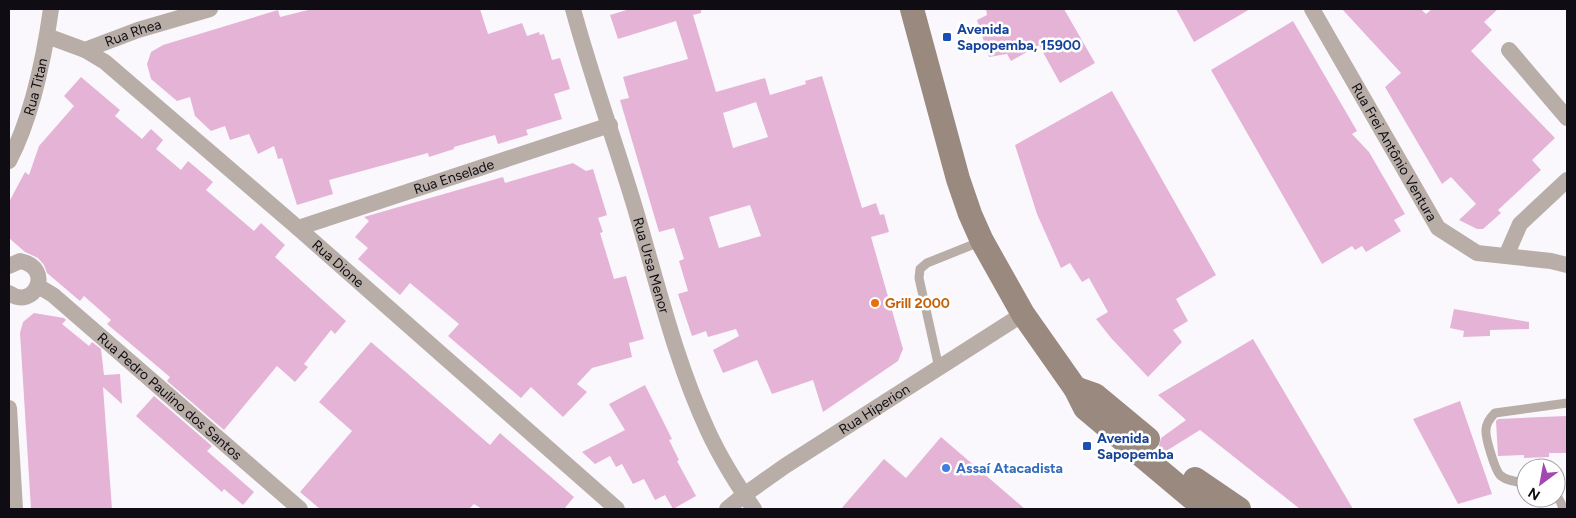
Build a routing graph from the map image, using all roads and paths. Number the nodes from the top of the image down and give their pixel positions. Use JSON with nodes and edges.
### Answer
{"nodes":[{"id":1,"x":51,"y":9,"type":"edge"},
{"id":2,"x":210,"y":9,"type":"edge"},
{"id":3,"x":573,"y":9,"type":"edge"},
{"id":4,"x":912,"y":9,"type":"edge"},
{"id":5,"x":1312,"y":9,"type":"edge"},
{"id":6,"x":47,"y":36,"type":"junction"},
{"id":7,"x":85,"y":50,"type":"junction"},
{"id":8,"x":1509,"y":50,"type":"dead end"},
{"id":9,"x":1567,"y":118,"type":"edge"},
{"id":10,"x":610,"y":125,"type":"junction"},
{"id":11,"x":9,"y":161,"type":"edge"},
{"id":12,"x":1567,"y":180,"type":"edge"},
{"id":13,"x":298,"y":228,"type":"junction"},
{"id":14,"x":982,"y":241,"type":"junction"},
{"id":15,"x":1506,"y":256,"type":"junction"},
{"id":16,"x":11,"y":262,"type":"edge"},
{"id":17,"x":1567,"y":265,"type":"edge"},
{"id":18,"x":38,"y":286,"type":"junction"},
{"id":19,"x":10,"y":297,"type":"edge"},
{"id":20,"x":1023,"y":314,"type":"junction"},
{"id":21,"x":939,"y":368,"type":"junction"},
{"id":22,"x":1074,"y":388,"type":"junction"},
{"id":23,"x":1567,"y":403,"type":"edge"},
{"id":24,"x":9,"y":408,"type":"edge"},
{"id":25,"x":1516,"y":481,"type":"edge"},
{"id":26,"x":744,"y":495,"type":"junction"},
{"id":27,"x":15,"y":509,"type":"edge"},
{"id":28,"x":300,"y":509,"type":"edge"},
{"id":29,"x":617,"y":509,"type":"edge"},
{"id":30,"x":727,"y":509,"type":"edge"},
{"id":31,"x":754,"y":509,"type":"edge"},
{"id":32,"x":1210,"y":509,"type":"edge"},
{"id":33,"x":1239,"y":509,"type":"edge"}],
"edges":[{"from":1,"to":6,"type":"street","name":"Rua Titan"},
{"from":2,"to":7,"type":"street","name":"Rua Rhea"},
{"from":3,"to":10,"type":"street","name":"Rua Ursa Menor"},
{"from":4,"to":14,"type":"main road"},
{"from":5,"to":15,"type":"street","name":"Rua Frei Antônio Ventura"},
{"from":6,"to":7,"type":"street","name":"Rua Dione"},
{"from":6,"to":11,"type":"street","name":"Rua Titan"},
{"from":7,"to":13,"type":"street","name":"Rua Dione"},
{"from":8,"to":9,"type":"street"},
{"from":10,"to":13,"type":"street","name":"Rua Enselade"},
{"from":10,"to":26,"type":"street","name":"Rua Ursa Menor"},
{"from":12,"to":15,"type":"street"},
{"from":13,"to":29,"type":"street","name":"Rua Dione"},
{"from":14,"to":20,"type":"main road"},
{"from":14,"to":21,"type":"lane"},
{"from":15,"to":17,"type":"street","name":"Rua Frei Antônio Ventura"},
{"from":16,"to":18,"type":"street"},
{"from":18,"to":19,"type":"street"},
{"from":18,"to":28,"type":"street","name":"Rua Pedro Paulino dos Santos"},
{"from":20,"to":21,"type":"street","name":"Rua Hiperion"},
{"from":20,"to":22,"type":"main road"},
{"from":21,"to":26,"type":"street","name":"Rua Hiperion"},
{"from":22,"to":32,"type":"main road"},
{"from":22,"to":33,"type":"main road"},
{"from":23,"to":25,"type":"lane"},
{"from":24,"to":27,"type":"street"},
{"from":26,"to":30,"type":"street","name":"Rua Hiperion"},
{"from":26,"to":31,"type":"street","name":"Rua Ursa Menor"}]}
